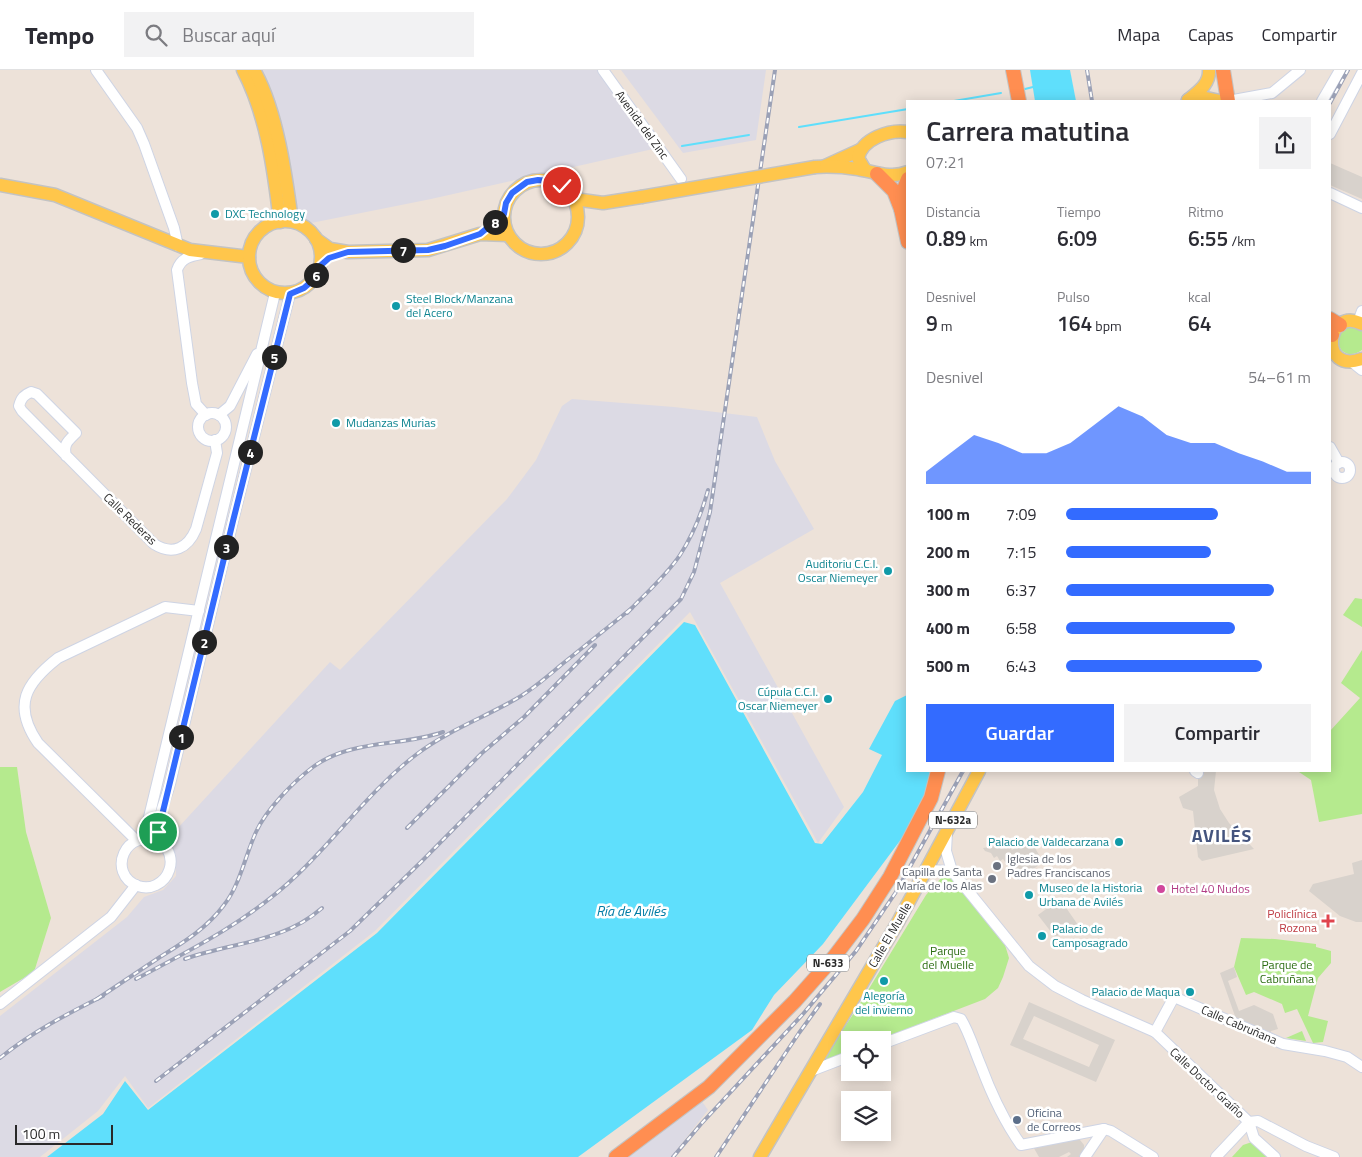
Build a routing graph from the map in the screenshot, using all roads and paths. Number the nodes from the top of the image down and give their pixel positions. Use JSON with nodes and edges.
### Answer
{"nodes":[{"id":1,"x":96,"y":70,"type":"edge"},
{"id":2,"x":244,"y":70,"type":"edge"},
{"id":3,"x":254,"y":70,"type":"edge"},
{"id":4,"x":603,"y":70,"type":"edge"},
{"id":5,"x":1013,"y":70,"type":"edge"},
{"id":6,"x":1209,"y":70,"type":"edge"},
{"id":7,"x":1215,"y":70,"type":"edge"},
{"id":8,"x":1300,"y":70,"type":"edge"},
{"id":9,"x":1340,"y":70,"type":"edge"},
{"id":10,"x":1362,"y":73,"type":"edge"},
{"id":11,"x":1224,"y":76,"type":"edge"},
{"id":12,"x":1359,"y":88,"type":"edge"},
{"id":13,"x":1019,"y":100,"type":"edge"},
{"id":14,"x":1187,"y":100,"type":"edge"},
{"id":15,"x":1193,"y":100,"type":"edge"},
{"id":16,"x":1215,"y":100,"type":"edge"},
{"id":17,"x":1219,"y":100,"type":"edge"},
{"id":18,"x":1219,"y":100,"type":"edge"},
{"id":19,"x":1228,"y":100,"type":"edge"},
{"id":20,"x":1234,"y":100,"type":"edge"},
{"id":21,"x":1323,"y":100,"type":"edge"},
{"id":22,"x":906,"y":132,"type":"edge"},
{"id":23,"x":1331,"y":132,"type":"edge"},
{"id":24,"x":860,"y":150,"type":"junction"},
{"id":25,"x":820,"y":166,"type":"junction"},
{"id":26,"x":871,"y":172,"type":"junction"},
{"id":27,"x":906,"y":172,"type":"edge"},
{"id":28,"x":681,"y":179,"type":"dead end"},
{"id":29,"x":906,"y":184,"type":"edge"},
{"id":30,"x":0,"y":185,"type":"edge"},
{"id":31,"x":1331,"y":193,"type":"edge"},
{"id":32,"x":574,"y":199,"type":"junction"},
{"id":33,"x":603,"y":203,"type":"junction"},
{"id":34,"x":1362,"y":208,"type":"edge"},
{"id":35,"x":901,"y":209,"type":"junction"},
{"id":36,"x":504,"y":214,"type":"junction"},
{"id":37,"x":578,"y":220,"type":"junction"},
{"id":38,"x":286,"y":222,"type":"junction"},
{"id":39,"x":906,"y":233,"type":"edge"},
{"id":40,"x":480,"y":234,"type":"junction"},
{"id":41,"x":508,"y":235,"type":"junction"},
{"id":42,"x":316,"y":239,"type":"junction"},
{"id":43,"x":178,"y":246,"type":"junction"},
{"id":44,"x":348,"y":252,"type":"junction"},
{"id":45,"x":216,"y":253,"type":"junction"},
{"id":46,"x":249,"y":257,"type":"junction"},
{"id":47,"x":320,"y":266,"type":"junction"},
{"id":48,"x":275,"y":293,"type":"junction"},
{"id":49,"x":290,"y":294,"type":"junction"},
{"id":50,"x":1361,"y":319,"type":"edge"},
{"id":51,"x":1333,"y":330,"type":"edge"},
{"id":52,"x":262,"y":347,"type":"junction"},
{"id":53,"x":1334,"y":357,"type":"edge"},
{"id":54,"x":1359,"y":364,"type":"edge"},
{"id":55,"x":206,"y":415,"type":"junction"},
{"id":56,"x":219,"y":415,"type":"junction"},
{"id":57,"x":215,"y":440,"type":"junction"},
{"id":58,"x":1331,"y":449,"type":"edge"},
{"id":59,"x":66,"y":456,"type":"junction"},
{"id":60,"x":1333,"y":479,"type":"edge"},
{"id":61,"x":199,"y":611,"type":"junction"},
{"id":62,"x":938,"y":772,"type":"edge"},
{"id":63,"x":977,"y":772,"type":"edge"},
{"id":64,"x":948,"y":829,"type":"junction"},
{"id":65,"x":140,"y":839,"type":"junction"},
{"id":66,"x":161,"y":843,"type":"junction"},
{"id":67,"x":927,"y":870,"type":"junction"},
{"id":68,"x":952,"y":871,"type":"junction"},
{"id":69,"x":136,"y":885,"type":"junction"},
{"id":70,"x":0,"y":1004,"type":"edge"},
{"id":71,"x":1155,"y":1032,"type":"junction"},
{"id":72,"x":891,"y":1040,"type":"edge"},
{"id":73,"x":841,"y":1059,"type":"edge"},
{"id":74,"x":1362,"y":1067,"type":"edge"},
{"id":75,"x":811,"y":1071,"type":"junction"},
{"id":76,"x":1249,"y":1122,"type":"junction"},
{"id":77,"x":1104,"y":1130,"type":"junction"},
{"id":78,"x":1069,"y":1136,"type":"junction"},
{"id":79,"x":616,"y":1157,"type":"edge"},
{"id":80,"x":760,"y":1157,"type":"edge"},
{"id":81,"x":1085,"y":1157,"type":"edge"},
{"id":82,"x":1153,"y":1157,"type":"edge"},
{"id":83,"x":1216,"y":1157,"type":"edge"},
{"id":84,"x":1275,"y":1157,"type":"edge"},
{"id":85,"x":1334,"y":1157,"type":"edge"}],
"edges":[{"from":1,"to":43,"type":"street"},
{"from":2,"to":38,"type":"main road"},
{"from":3,"to":38,"type":"main road"},
{"from":4,"to":28,"type":"street","name":"Avenida del Zinc"},
{"from":5,"to":13,"type":"highway"},
{"from":6,"to":14,"type":"main road"},
{"from":7,"to":17,"type":"highway"},
{"from":8,"to":20,"type":"street"},
{"from":9,"to":21,"type":"street"},
{"from":10,"to":12,"type":"street"},
{"from":11,"to":18,"type":"main road"},
{"from":11,"to":19,"type":"highway"},
{"from":12,"to":23,"type":"street"},
{"from":15,"to":16,"type":"main road"},
{"from":22,"to":24,"type":"main road"},
{"from":24,"to":25,"type":"main road"},
{"from":24,"to":26,"type":"main road"},
{"from":25,"to":26,"type":"main road"},
{"from":25,"to":33,"type":"main road","bridge":true},
{"from":26,"to":27,"type":"main road"},
{"from":26,"to":35,"type":"highway"},
{"from":29,"to":35,"type":"highway"},
{"from":30,"to":43,"type":"main road"},
{"from":31,"to":34,"type":"street"},
{"from":32,"to":33,"type":"main road"},
{"from":32,"to":36,"type":"main road"},
{"from":32,"to":37,"type":"main road"},
{"from":33,"to":37,"type":"main road"},
{"from":35,"to":39,"type":"highway"},
{"from":36,"to":40,"type":"main road"},
{"from":36,"to":41,"type":"main road"},
{"from":37,"to":41,"type":"main road"},
{"from":38,"to":42,"type":"main road"},
{"from":38,"to":46,"type":"main road"},
{"from":40,"to":41,"type":"main road"},
{"from":40,"to":44,"type":"main road"},
{"from":42,"to":44,"type":"main road"},
{"from":42,"to":47,"type":"main road"},
{"from":43,"to":45,"type":"main road"},
{"from":44,"to":47,"type":"main road"},
{"from":45,"to":46,"type":"main road"},
{"from":45,"to":55,"type":"street"},
{"from":46,"to":48,"type":"main road"},
{"from":47,"to":49,"type":"main road"},
{"from":48,"to":49,"type":"main road"},
{"from":48,"to":52,"type":"street"},
{"from":49,"to":66,"type":"street"},
{"from":50,"to":51,"type":"main road"},
{"from":51,"to":53,"type":"main road"},
{"from":52,"to":56,"type":"street"},
{"from":52,"to":61,"type":"street"},
{"from":53,"to":54,"type":"main road"},
{"from":55,"to":56,"type":"street"},
{"from":55,"to":57,"type":"street"},
{"from":56,"to":57,"type":"street"},
{"from":57,"to":59,"type":"street","name":"Calle Rederas"},
{"from":58,"to":60,"type":"street"},
{"from":59,"to":59,"type":"street","name":"Calle Rederas"},
{"from":61,"to":65,"type":"street"},
{"from":61,"to":65,"type":"street"},
{"from":62,"to":79,"type":"highway","number":"N-633"},
{"from":63,"to":64,"type":"main road","name":"Calle El Muelle","number":"N-632a"},
{"from":64,"to":67,"type":"main road","name":"Calle El Muelle","number":"N-632a"},
{"from":64,"to":68,"type":"street"},
{"from":65,"to":66,"type":"street"},
{"from":65,"to":69,"type":"street"},
{"from":66,"to":69,"type":"street"},
{"from":67,"to":68,"type":"street"},
{"from":67,"to":75,"type":"main road","name":"Calle El Muelle","number":"N-632a"},
{"from":68,"to":71,"type":"street","name":"Calle Doctor Graíño"},
{"from":69,"to":70,"type":"street"},
{"from":71,"to":74,"type":"street","name":"Calle Cabruñana"},
{"from":71,"to":76,"type":"street","name":"Calle Doctor Graíño"},
{"from":72,"to":78,"type":"street"},
{"from":73,"to":75,"type":"street"},
{"from":75,"to":80,"type":"main road","number":"N-632a"},
{"from":76,"to":83,"type":"street"},
{"from":76,"to":84,"type":"street","name":"Calle Doctor Graíño"},
{"from":76,"to":85,"type":"street"},
{"from":77,"to":78,"type":"street"},
{"from":77,"to":81,"type":"street"},
{"from":77,"to":82,"type":"street"},
{"from":78,"to":81,"type":"street"}]}
